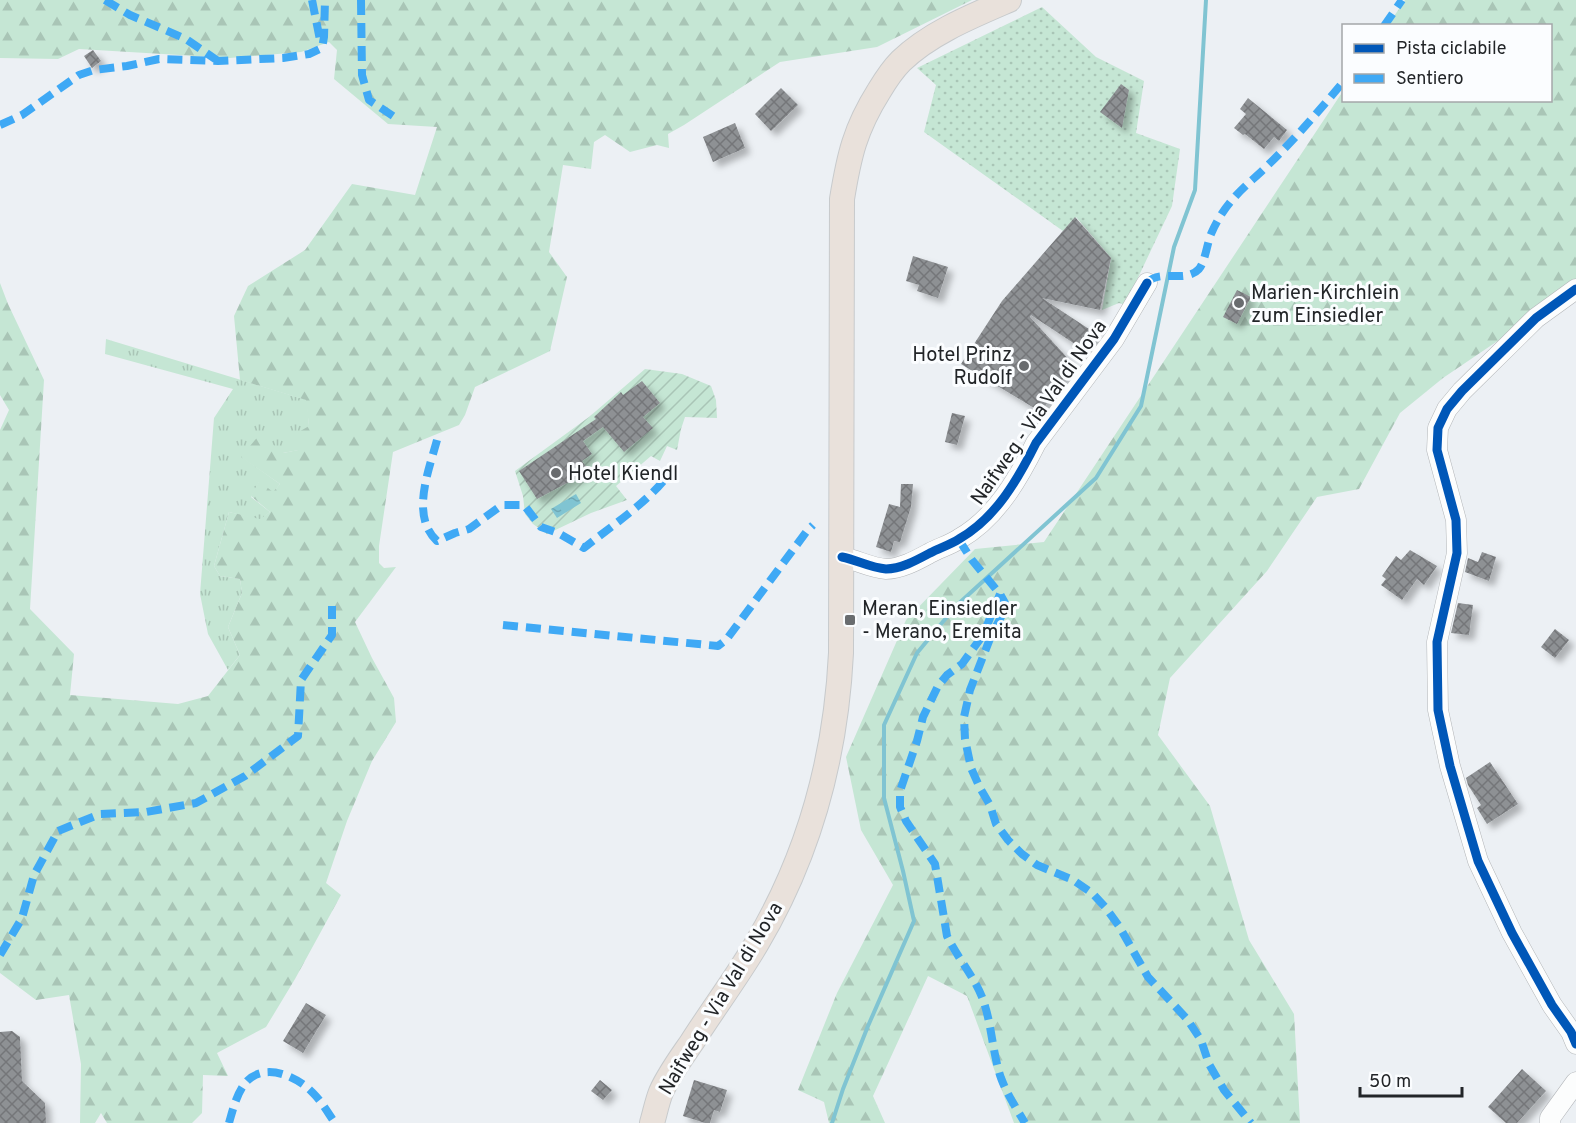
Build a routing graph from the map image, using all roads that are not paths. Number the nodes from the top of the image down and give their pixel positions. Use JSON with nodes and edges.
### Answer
{"nodes":[{"id":1,"x":1009,"y":0,"type":"edge"},
{"id":2,"x":1147,"y":283,"type":"dead end"},
{"id":3,"x":1576,"y":289,"type":"edge"},
{"id":4,"x":842,"y":557,"type":"junction"},
{"id":5,"x":1576,"y":1044,"type":"edge"},
{"id":6,"x":1576,"y":1081,"type":"edge"},
{"id":7,"x":652,"y":1123,"type":"edge"},
{"id":8,"x":1550,"y":1123,"type":"edge"}],
"edges":[{"from":1,"to":4,"type":"main road","name":"Naifweg - Via Val di Nova"},
{"from":2,"to":4,"type":"street","name":"Naifweg - Via Val di Nova"},
{"from":3,"to":5,"type":"street"},
{"from":4,"to":7,"type":"main road","name":"Naifweg - Via Val di Nova"},
{"from":6,"to":8,"type":"street"}]}
